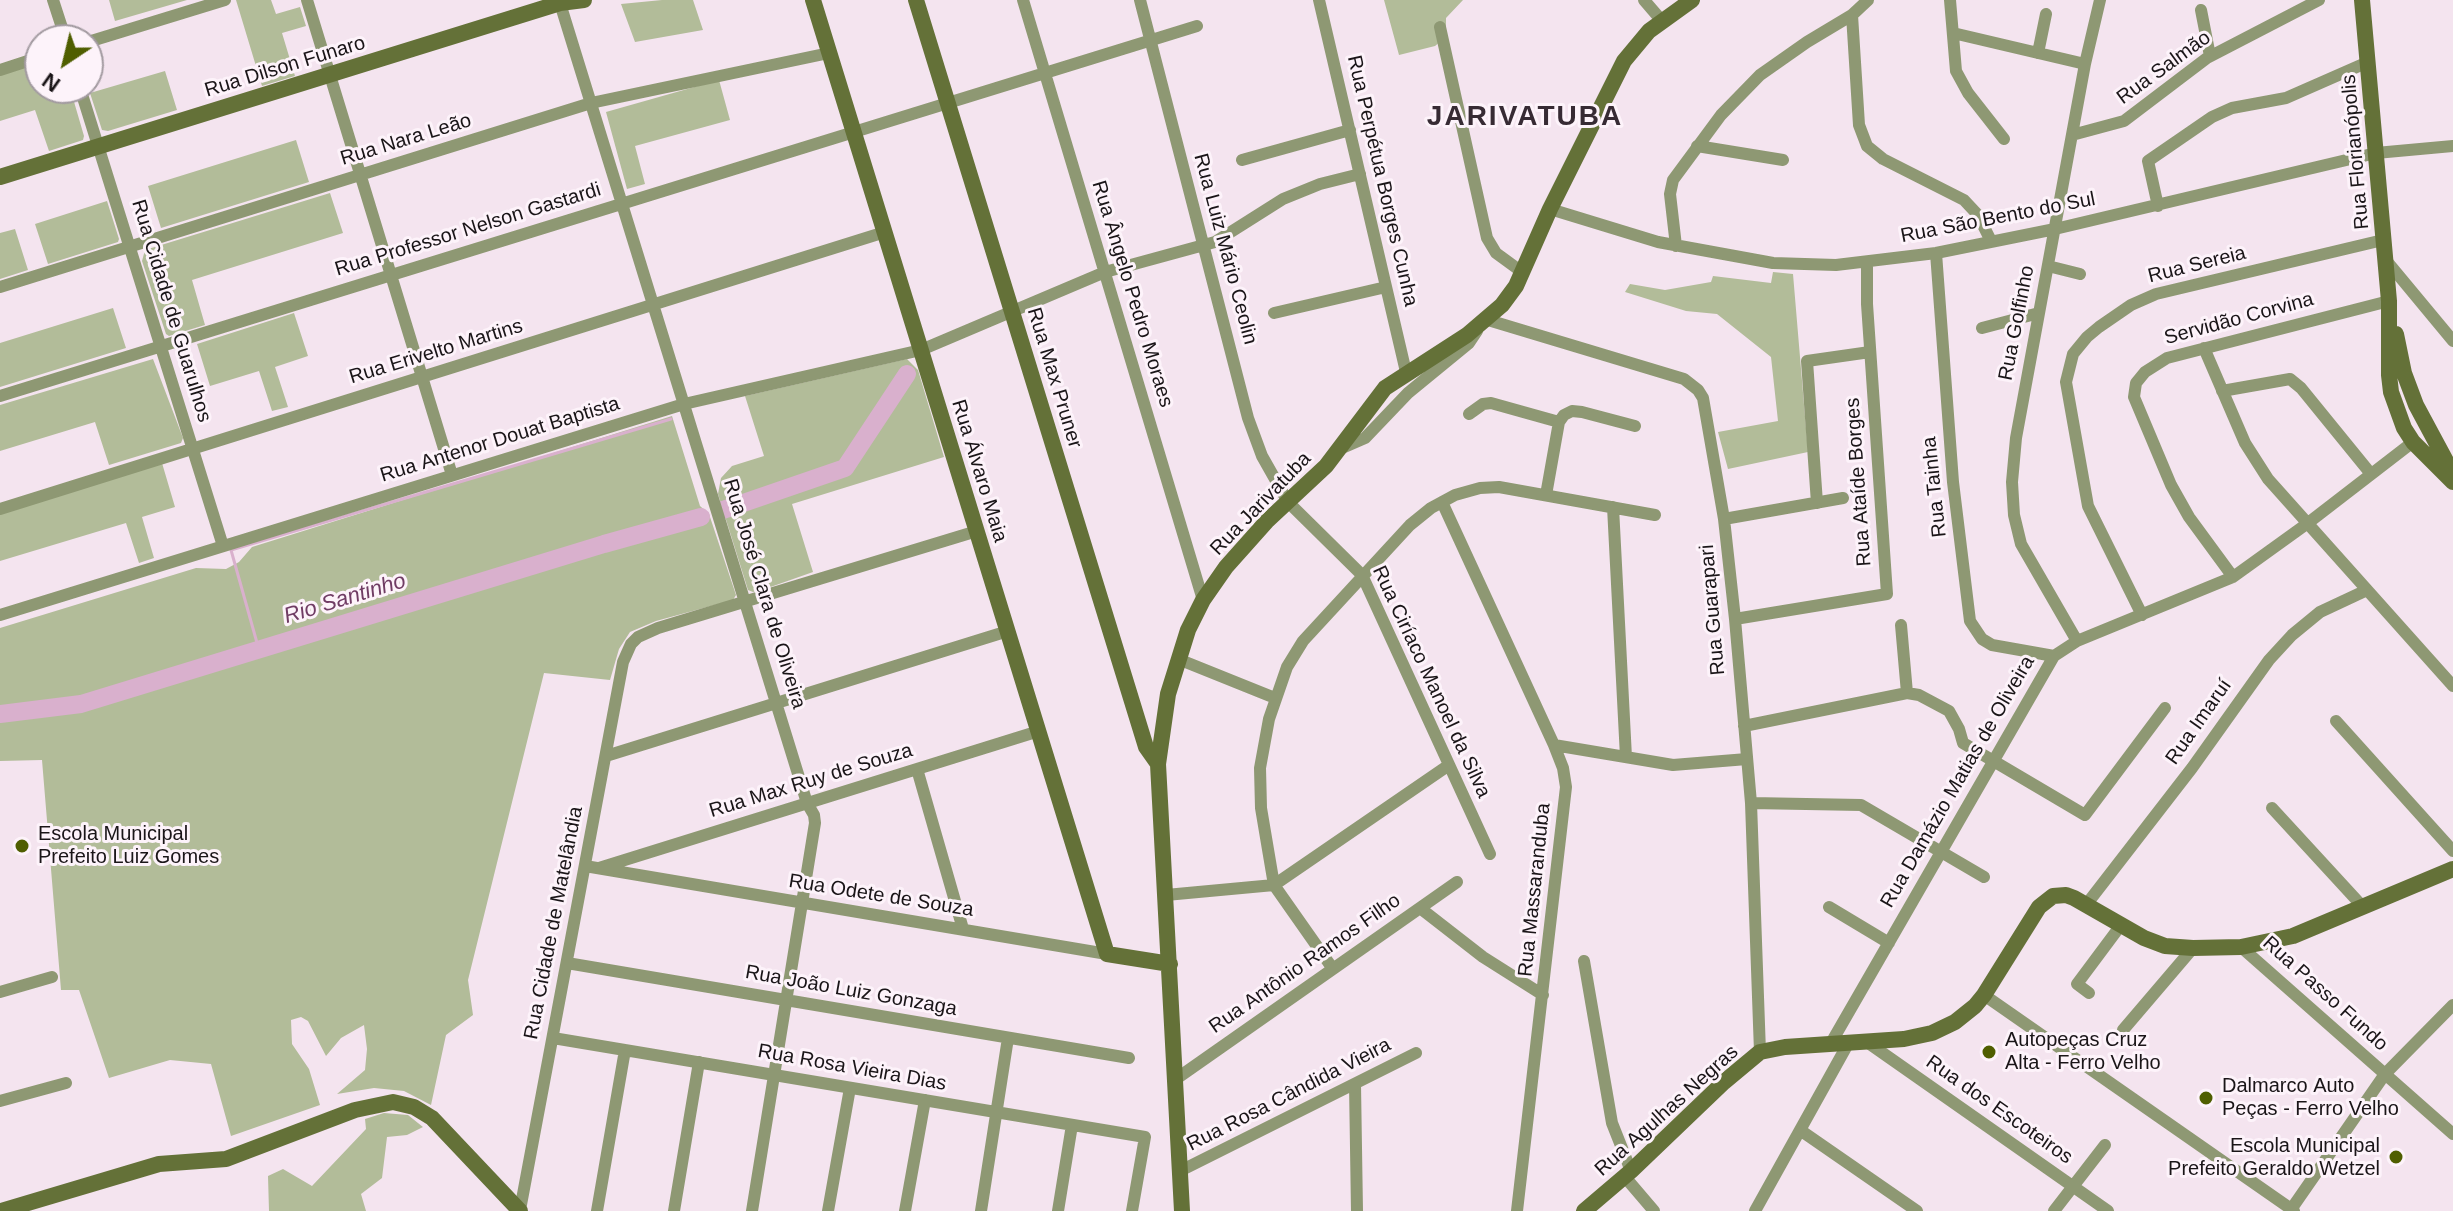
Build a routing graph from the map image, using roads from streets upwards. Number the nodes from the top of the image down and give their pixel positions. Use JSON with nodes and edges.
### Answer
{"nodes":[{"id":1,"x":53,"y":0,"type":"edge"},
{"id":2,"x":225,"y":0,"type":"edge"},
{"id":3,"x":307,"y":0,"type":"edge"},
{"id":4,"x":584,"y":0,"type":"edge"},
{"id":5,"x":813,"y":0,"type":"edge"},
{"id":6,"x":916,"y":0,"type":"edge"},
{"id":7,"x":1023,"y":0,"type":"edge"},
{"id":8,"x":1140,"y":0,"type":"edge"},
{"id":9,"x":1319,"y":0,"type":"edge"},
{"id":10,"x":1644,"y":0,"type":"edge"},
{"id":11,"x":1692,"y":0,"type":"edge"},
{"id":12,"x":1868,"y":0,"type":"edge"},
{"id":13,"x":1950,"y":0,"type":"edge"},
{"id":14,"x":2100,"y":0,"type":"edge"},
{"id":15,"x":2319,"y":0,"type":"edge"},
{"id":16,"x":2362,"y":0,"type":"edge"},
{"id":17,"x":559,"y":1,"type":"edge"},
{"id":18,"x":2201,"y":10,"type":"dead end"},
{"id":19,"x":2046,"y":14,"type":"dead end"},
{"id":20,"x":1852,"y":15,"type":"junction"},
{"id":21,"x":1662,"y":21,"type":"junction"},
{"id":22,"x":61,"y":24,"type":"edge"},
{"id":23,"x":1197,"y":26,"type":"dead end"},
{"id":24,"x":1440,"y":27,"type":"dead end"},
{"id":25,"x":1953,"y":33,"type":"junction"},
{"id":26,"x":104,"y":37,"type":"edge"},
{"id":27,"x":1151,"y":40,"type":"junction"},
{"id":28,"x":829,"y":53,"type":"junction"},
{"id":29,"x":2038,"y":53,"type":"junction"},
{"id":30,"x":2210,"y":56,"type":"junction"},
{"id":31,"x":24,"y":62,"type":"edge"},
{"id":32,"x":2368,"y":62,"type":"junction"},
{"id":33,"x":2085,"y":64,"type":"junction"},
{"id":34,"x":0,"y":70,"type":"edge"},
{"id":35,"x":1045,"y":73,"type":"junction"},
{"id":36,"x":330,"y":74,"type":"junction"},
{"id":37,"x":591,"y":103,"type":"junction"},
{"id":38,"x":948,"y":103,"type":"junction"},
{"id":39,"x":85,"y":104,"type":"edge"},
{"id":40,"x":1350,"y":130,"type":"junction"},
{"id":41,"x":854,"y":132,"type":"junction"},
{"id":42,"x":2072,"y":135,"type":"junction"},
{"id":43,"x":2004,"y":139,"type":"dead end"},
{"id":44,"x":99,"y":146,"type":"junction"},
{"id":45,"x":1697,"y":146,"type":"junction"},
{"id":46,"x":2453,"y":146,"type":"edge"},
{"id":47,"x":2376,"y":153,"type":"junction"},
{"id":48,"x":1242,"y":160,"type":"dead end"},
{"id":49,"x":1783,"y":160,"type":"dead end"},
{"id":50,"x":1360,"y":174,"type":"junction"},
{"id":51,"x":360,"y":175,"type":"junction"},
{"id":52,"x":0,"y":177,"type":"edge"},
{"id":53,"x":622,"y":204,"type":"junction"},
{"id":54,"x":2158,"y":206,"type":"junction"},
{"id":55,"x":1550,"y":209,"type":"junction"},
{"id":56,"x":2055,"y":229,"type":"junction"},
{"id":57,"x":885,"y":232,"type":"junction"},
{"id":58,"x":2383,"y":240,"type":"junction"},
{"id":59,"x":1991,"y":241,"type":"junction"},
{"id":60,"x":1204,"y":246,"type":"junction"},
{"id":61,"x":1676,"y":246,"type":"junction"},
{"id":62,"x":130,"y":247,"type":"junction"},
{"id":63,"x":1936,"y":253,"type":"junction"},
{"id":64,"x":2385,"y":259,"type":"junction"},
{"id":65,"x":1867,"y":263,"type":"junction"},
{"id":66,"x":2048,"y":266,"type":"junction"},
{"id":67,"x":1105,"y":272,"type":"junction"},
{"id":68,"x":1522,"y":272,"type":"junction"},
{"id":69,"x":2080,"y":274,"type":"dead end"},
{"id":70,"x":391,"y":275,"type":"junction"},
{"id":71,"x":0,"y":287,"type":"edge"},
{"id":72,"x":1386,"y":287,"type":"junction"},
{"id":73,"x":2389,"y":301,"type":"junction"},
{"id":74,"x":653,"y":305,"type":"junction"},
{"id":75,"x":1012,"y":312,"type":"junction"},
{"id":76,"x":1274,"y":313,"type":"dead end"},
{"id":77,"x":2039,"y":313,"type":"junction"},
{"id":78,"x":1484,"y":322,"type":"junction"},
{"id":79,"x":1982,"y":328,"type":"dead end"},
{"id":80,"x":2453,"y":341,"type":"edge"},
{"id":81,"x":161,"y":346,"type":"junction"},
{"id":82,"x":2204,"y":348,"type":"junction"},
{"id":83,"x":921,"y":350,"type":"junction"},
{"id":84,"x":1870,"y":352,"type":"junction"},
{"id":85,"x":1406,"y":372,"type":"junction"},
{"id":86,"x":422,"y":377,"type":"junction"},
{"id":87,"x":2222,"y":391,"type":"junction"},
{"id":88,"x":0,"y":396,"type":"edge"},
{"id":89,"x":684,"y":404,"type":"junction"},
{"id":90,"x":1469,"y":414,"type":"dead end"},
{"id":91,"x":1559,"y":422,"type":"junction"},
{"id":92,"x":1635,"y":426,"type":"dead end"},
{"id":93,"x":2413,"y":442,"type":"junction"},
{"id":94,"x":1342,"y":448,"type":"junction"},
{"id":95,"x":193,"y":449,"type":"junction"},
{"id":96,"x":2371,"y":474,"type":"junction"},
{"id":97,"x":452,"y":475,"type":"junction"},
{"id":98,"x":2453,"y":475,"type":"edge"},
{"id":99,"x":2453,"y":482,"type":"edge"},
{"id":100,"x":1546,"y":495,"type":"junction"},
{"id":101,"x":1843,"y":498,"type":"dead end"},
{"id":102,"x":1288,"y":502,"type":"junction"},
{"id":103,"x":1442,"y":502,"type":"junction"},
{"id":104,"x":1817,"y":503,"type":"junction"},
{"id":105,"x":1613,"y":507,"type":"junction"},
{"id":106,"x":0,"y":509,"type":"edge"},
{"id":107,"x":1655,"y":515,"type":"dead end"},
{"id":108,"x":1724,"y":519,"type":"junction"},
{"id":109,"x":2308,"y":523,"type":"junction"},
{"id":110,"x":977,"y":531,"type":"junction"},
{"id":111,"x":223,"y":546,"type":"junction"},
{"id":112,"x":1362,"y":575,"type":"junction"},
{"id":113,"x":2233,"y":577,"type":"junction"},
{"id":114,"x":2367,"y":590,"type":"junction"},
{"id":115,"x":1203,"y":600,"type":"junction"},
{"id":116,"x":745,"y":602,"type":"junction"},
{"id":117,"x":0,"y":615,"type":"edge"},
{"id":118,"x":2142,"y":615,"type":"junction"},
{"id":119,"x":1735,"y":619,"type":"junction"},
{"id":120,"x":1901,"y":625,"type":"dead end"},
{"id":121,"x":1008,"y":631,"type":"junction"},
{"id":122,"x":2077,"y":641,"type":"junction"},
{"id":123,"x":2054,"y":656,"type":"junction"},
{"id":124,"x":1178,"y":659,"type":"junction"},
{"id":125,"x":2453,"y":686,"type":"edge"},
{"id":126,"x":1907,"y":693,"type":"junction"},
{"id":127,"x":1275,"y":698,"type":"junction"},
{"id":128,"x":777,"y":703,"type":"junction"},
{"id":129,"x":2165,"y":708,"type":"dead end"},
{"id":130,"x":2336,"y":721,"type":"dead end"},
{"id":131,"x":1744,"y":726,"type":"junction"},
{"id":132,"x":1039,"y":731,"type":"junction"},
{"id":133,"x":1554,"y":745,"type":"junction"},
{"id":134,"x":606,"y":756,"type":"junction"},
{"id":135,"x":1626,"y":757,"type":"junction"},
{"id":136,"x":1747,"y":759,"type":"junction"},
{"id":137,"x":1994,"y":761,"type":"junction"},
{"id":138,"x":1158,"y":764,"type":"junction"},
{"id":139,"x":1449,"y":765,"type":"junction"},
{"id":140,"x":917,"y":769,"type":"junction"},
{"id":141,"x":807,"y":803,"type":"junction"},
{"id":142,"x":1751,"y":803,"type":"junction"},
{"id":143,"x":2272,"y":808,"type":"dead end"},
{"id":144,"x":2453,"y":851,"type":"edge"},
{"id":145,"x":1941,"y":852,"type":"junction"},
{"id":146,"x":1490,"y":854,"type":"dead end"},
{"id":147,"x":591,"y":867,"type":"junction"},
{"id":148,"x":2453,"y":869,"type":"edge"},
{"id":149,"x":1984,"y":877,"type":"dead end"},
{"id":150,"x":1457,"y":882,"type":"dead end"},
{"id":151,"x":1274,"y":885,"type":"junction"},
{"id":152,"x":1166,"y":895,"type":"junction"},
{"id":153,"x":802,"y":903,"type":"junction"},
{"id":154,"x":2086,"y":905,"type":"junction"},
{"id":155,"x":1829,"y":907,"type":"dead end"},
{"id":156,"x":2363,"y":907,"type":"junction"},
{"id":157,"x":1420,"y":908,"type":"junction"},
{"id":158,"x":2121,"y":925,"type":"junction"},
{"id":159,"x":963,"y":929,"type":"junction"},
{"id":160,"x":1889,"y":943,"type":"junction"},
{"id":161,"x":2241,"y":947,"type":"junction"},
{"id":162,"x":2193,"y":948,"type":"junction"},
{"id":163,"x":1107,"y":954,"type":"junction"},
{"id":164,"x":1584,"y":961,"type":"dead end"},
{"id":165,"x":567,"y":963,"type":"junction"},
{"id":166,"x":1170,"y":964,"type":"junction"},
{"id":167,"x":1333,"y":969,"type":"junction"},
{"id":168,"x":52,"y":977,"type":"dead end"},
{"id":169,"x":0,"y":992,"type":"edge"},
{"id":170,"x":2089,"y":993,"type":"dead end"},
{"id":171,"x":1543,"y":995,"type":"junction"},
{"id":172,"x":1984,"y":995,"type":"junction"},
{"id":173,"x":786,"y":1000,"type":"junction"},
{"id":174,"x":2453,"y":1005,"type":"edge"},
{"id":175,"x":2123,"y":1030,"type":"dead end"},
{"id":176,"x":553,"y":1038,"type":"junction"},
{"id":177,"x":1008,"y":1038,"type":"junction"},
{"id":178,"x":1849,"y":1042,"type":"junction"},
{"id":179,"x":1867,"y":1042,"type":"junction"},
{"id":180,"x":1831,"y":1043,"type":"junction"},
{"id":181,"x":625,"y":1050,"type":"junction"},
{"id":182,"x":1760,"y":1052,"type":"junction"},
{"id":183,"x":1416,"y":1053,"type":"dead end"},
{"id":184,"x":1129,"y":1058,"type":"dead end"},
{"id":185,"x":699,"y":1062,"type":"junction"},
{"id":186,"x":2385,"y":1074,"type":"junction"},
{"id":187,"x":775,"y":1075,"type":"junction"},
{"id":188,"x":1176,"y":1079,"type":"junction"},
{"id":189,"x":66,"y":1083,"type":"dead end"},
{"id":190,"x":1355,"y":1084,"type":"junction"},
{"id":191,"x":850,"y":1088,"type":"junction"},
{"id":192,"x":925,"y":1100,"type":"junction"},
{"id":193,"x":0,"y":1101,"type":"edge"},
{"id":194,"x":997,"y":1112,"type":"junction"},
{"id":195,"x":1072,"y":1125,"type":"junction"},
{"id":196,"x":1800,"y":1130,"type":"junction"},
{"id":197,"x":2453,"y":1134,"type":"edge"},
{"id":198,"x":2105,"y":1145,"type":"dead end"},
{"id":199,"x":1180,"y":1171,"type":"junction"},
{"id":200,"x":1628,"y":1174,"type":"junction"},
{"id":201,"x":2073,"y":1187,"type":"junction"},
{"id":202,"x":520,"y":1210,"type":"edge"},
{"id":203,"x":2292,"y":1210,"type":"edge"},
{"id":204,"x":1,"y":1211,"type":"edge"},
{"id":205,"x":597,"y":1211,"type":"edge"},
{"id":206,"x":674,"y":1211,"type":"edge"},
{"id":207,"x":752,"y":1211,"type":"edge"},
{"id":208,"x":828,"y":1211,"type":"edge"},
{"id":209,"x":905,"y":1211,"type":"edge"},
{"id":210,"x":981,"y":1211,"type":"edge"},
{"id":211,"x":1058,"y":1211,"type":"edge"},
{"id":212,"x":1132,"y":1211,"type":"edge"},
{"id":213,"x":1182,"y":1211,"type":"edge"},
{"id":214,"x":1357,"y":1211,"type":"edge"},
{"id":215,"x":1517,"y":1211,"type":"edge"},
{"id":216,"x":1584,"y":1211,"type":"edge"},
{"id":217,"x":1654,"y":1211,"type":"edge"},
{"id":218,"x":1755,"y":1211,"type":"edge"},
{"id":219,"x":1917,"y":1211,"type":"edge"},
{"id":220,"x":2054,"y":1211,"type":"edge"},
{"id":221,"x":2108,"y":1211,"type":"edge"}],
"edges":[{"from":1,"to":22,"type":"street"},
{"from":2,"to":26,"type":"street"},
{"from":3,"to":36,"type":"street"},
{"from":4,"to":17,"type":"street","name":"Rua Dilson Funaro"},
{"from":5,"to":28,"type":"street","name":"Rua Álvaro Maia"},
{"from":6,"to":38,"type":"street","name":"Rua Max Pruner"},
{"from":7,"to":35,"type":"street","name":"Rua Ângelo Pedro Moraes"},
{"from":8,"to":27,"type":"street","name":"Rua Luiz Mário Ceolin"},
{"from":9,"to":40,"type":"street","name":"Rua Perpétua Borges Cunha"},
{"from":10,"to":21,"type":"street"},
{"from":11,"to":21,"type":"street","name":"Rua Jarivatuba"},
{"from":12,"to":20,"type":"street"},
{"from":13,"to":25,"type":"street"},
{"from":14,"to":33,"type":"street","name":"Rua Golfinho"},
{"from":15,"to":30,"type":"street","name":"Rua Salmão"},
{"from":16,"to":32,"type":"street","name":"Rua Florianópolis"},
{"from":17,"to":36,"type":"street","name":"Rua Dilson Funaro"},
{"from":17,"to":37,"type":"street","name":"Rua José Clara de Oliveira"},
{"from":18,"to":30,"type":"street"},
{"from":19,"to":29,"type":"street"},
{"from":20,"to":45,"type":"street"},
{"from":20,"to":59,"type":"street"},
{"from":21,"to":55,"type":"street","name":"Rua Jarivatuba"},
{"from":23,"to":27,"type":"street","name":"Rua Professor Nelson Gastardi"},
{"from":24,"to":68,"type":"street"},
{"from":25,"to":29,"type":"street"},
{"from":25,"to":43,"type":"street"},
{"from":27,"to":35,"type":"street","name":"Rua Professor Nelson Gastardi"},
{"from":27,"to":60,"type":"street","name":"Rua Luiz Mário Ceolin"},
{"from":28,"to":37,"type":"street","name":"Rua Nara Leão"},
{"from":28,"to":41,"type":"street","name":"Rua Álvaro Maia"},
{"from":29,"to":33,"type":"street"},
{"from":30,"to":42,"type":"street","name":"Rua Salmão"},
{"from":31,"to":34,"type":"street"},
{"from":32,"to":47,"type":"street","name":"Rua Florianópolis"},
{"from":32,"to":54,"type":"street"},
{"from":33,"to":42,"type":"street","name":"Rua Golfinho"},
{"from":35,"to":38,"type":"street","name":"Rua Professor Nelson Gastardi"},
{"from":35,"to":67,"type":"street","name":"Rua Ângelo Pedro Moraes"},
{"from":36,"to":44,"type":"street","name":"Rua Dilson Funaro"},
{"from":36,"to":51,"type":"street"},
{"from":37,"to":51,"type":"street","name":"Rua Nara Leão"},
{"from":37,"to":53,"type":"street","name":"Rua José Clara de Oliveira"},
{"from":38,"to":41,"type":"street","name":"Rua Professor Nelson Gastardi"},
{"from":38,"to":75,"type":"street","name":"Rua Max Pruner"},
{"from":39,"to":44,"type":"street","name":"Rua Cidade de Guarulhos"},
{"from":40,"to":48,"type":"street"},
{"from":40,"to":50,"type":"street","name":"Rua Perpétua Borges Cunha"},
{"from":41,"to":53,"type":"street","name":"Rua Professor Nelson Gastardi"},
{"from":41,"to":57,"type":"street","name":"Rua Álvaro Maia"},
{"from":42,"to":56,"type":"street","name":"Rua Golfinho"},
{"from":44,"to":52,"type":"street","name":"Rua Dilson Funaro"},
{"from":44,"to":62,"type":"street","name":"Rua Cidade de Guarulhos"},
{"from":45,"to":49,"type":"street"},
{"from":45,"to":61,"type":"street"},
{"from":46,"to":47,"type":"street","name":"Rua São Bento do Sul"},
{"from":47,"to":54,"type":"street","name":"Rua São Bento do Sul"},
{"from":47,"to":58,"type":"street","name":"Rua Florianópolis"},
{"from":50,"to":60,"type":"street","name":"Rua Antenor Douat Baptista"},
{"from":50,"to":72,"type":"street","name":"Rua Perpétua Borges Cunha"},
{"from":51,"to":62,"type":"street","name":"Rua Nara Leão"},
{"from":51,"to":70,"type":"street"},
{"from":53,"to":70,"type":"street","name":"Rua Professor Nelson Gastardi"},
{"from":53,"to":74,"type":"street","name":"Rua José Clara de Oliveira"},
{"from":54,"to":56,"type":"street","name":"Rua São Bento do Sul"},
{"from":55,"to":61,"type":"street","name":"Rua São Bento do Sul"},
{"from":55,"to":68,"type":"street","name":"Rua Jarivatuba"},
{"from":56,"to":59,"type":"street","name":"Rua São Bento do Sul"},
{"from":56,"to":66,"type":"street","name":"Rua Golfinho"},
{"from":57,"to":74,"type":"street","name":"Rua Erivelto Martins"},
{"from":57,"to":83,"type":"street","name":"Rua Álvaro Maia"},
{"from":58,"to":64,"type":"street","name":"Rua Florianópolis"},
{"from":58,"to":118,"type":"street","name":"Rua Sereia"},
{"from":59,"to":63,"type":"street","name":"Rua São Bento do Sul"},
{"from":60,"to":67,"type":"street","name":"Rua Antenor Douat Baptista"},
{"from":60,"to":102,"type":"street","name":"Rua Luiz Mário Ceolin"},
{"from":61,"to":65,"type":"street","name":"Rua São Bento do Sul"},
{"from":62,"to":71,"type":"street","name":"Rua Nara Leão"},
{"from":62,"to":81,"type":"street","name":"Rua Cidade de Guarulhos"},
{"from":63,"to":65,"type":"street","name":"Rua São Bento do Sul"},
{"from":63,"to":123,"type":"street","name":"Rua Tainha"},
{"from":64,"to":73,"type":"street","name":"Rua Florianópolis"},
{"from":64,"to":80,"type":"street"},
{"from":65,"to":84,"type":"street","name":"Rua Ataíde Borges"},
{"from":66,"to":69,"type":"street"},
{"from":66,"to":77,"type":"street","name":"Rua Golfinho"},
{"from":67,"to":75,"type":"street","name":"Rua Antenor Douat Baptista"},
{"from":67,"to":115,"type":"street","name":"Rua Ângelo Pedro Moraes"},
{"from":68,"to":78,"type":"street","name":"Rua Jarivatuba"},
{"from":70,"to":81,"type":"street","name":"Rua Professor Nelson Gastardi"},
{"from":70,"to":86,"type":"street"},
{"from":72,"to":76,"type":"street"},
{"from":72,"to":85,"type":"street","name":"Rua Perpétua Borges Cunha"},
{"from":73,"to":82,"type":"street","name":"Servidão Corvina"},
{"from":73,"to":93,"type":"street","name":"Rua Florianópolis"},
{"from":73,"to":98,"type":"street","name":"Rua Florianópolis"},
{"from":74,"to":86,"type":"street","name":"Rua Erivelto Martins"},
{"from":74,"to":89,"type":"street","name":"Rua José Clara de Oliveira"},
{"from":75,"to":83,"type":"street","name":"Rua Antenor Douat Baptista"},
{"from":75,"to":138,"type":"street","name":"Rua Max Pruner"},
{"from":77,"to":79,"type":"street"},
{"from":77,"to":122,"type":"street","name":"Rua Golfinho"},
{"from":78,"to":85,"type":"street","name":"Rua Jarivatuba"},
{"from":78,"to":94,"type":"street"},
{"from":78,"to":108,"type":"street","name":"Rua Guarapari"},
{"from":81,"to":88,"type":"street","name":"Rua Professor Nelson Gastardi"},
{"from":81,"to":95,"type":"street","name":"Rua Cidade de Guarulhos"},
{"from":82,"to":87,"type":"street"},
{"from":82,"to":113,"type":"street","name":"Servidão Corvina"},
{"from":83,"to":89,"type":"street","name":"Rua Antenor Douat Baptista"},
{"from":83,"to":110,"type":"street","name":"Rua Álvaro Maia"},
{"from":84,"to":104,"type":"street"},
{"from":84,"to":119,"type":"street","name":"Rua Ataíde Borges"},
{"from":85,"to":94,"type":"street","name":"Rua Jarivatuba"},
{"from":86,"to":95,"type":"street","name":"Rua Erivelto Martins"},
{"from":86,"to":97,"type":"street"},
{"from":87,"to":96,"type":"street"},
{"from":87,"to":109,"type":"street"},
{"from":89,"to":97,"type":"street","name":"Rua Antenor Douat Baptista"},
{"from":89,"to":116,"type":"street","name":"Rua José Clara de Oliveira"},
{"from":90,"to":91,"type":"street"},
{"from":91,"to":92,"type":"street"},
{"from":91,"to":100,"type":"street"},
{"from":93,"to":96,"type":"street","name":"Rua Damázio Matias de Oliveira"},
{"from":93,"to":99,"type":"street","name":"Rua Florianópolis"},
{"from":94,"to":102,"type":"street","name":"Rua Jarivatuba"},
{"from":95,"to":106,"type":"street","name":"Rua Erivelto Martins"},
{"from":95,"to":111,"type":"street","name":"Rua Cidade de Guarulhos"},
{"from":96,"to":109,"type":"street","name":"Rua Damázio Matias de Oliveira"},
{"from":97,"to":111,"type":"street","name":"Rua Antenor Douat Baptista"},
{"from":100,"to":103,"type":"street"},
{"from":100,"to":105,"type":"street"},
{"from":101,"to":104,"type":"street"},
{"from":102,"to":112,"type":"street","name":"Rua Ciríaco Manoel da Silva"},
{"from":102,"to":115,"type":"street","name":"Rua Jarivatuba"},
{"from":103,"to":112,"type":"street"},
{"from":103,"to":133,"type":"street","name":"Rua Massaranduba"},
{"from":104,"to":108,"type":"street"},
{"from":105,"to":107,"type":"street"},
{"from":105,"to":135,"type":"street"},
{"from":108,"to":119,"type":"street","name":"Rua Guarapari"},
{"from":109,"to":113,"type":"street","name":"Rua Damázio Matias de Oliveira"},
{"from":109,"to":114,"type":"street"},
{"from":110,"to":116,"type":"street"},
{"from":110,"to":121,"type":"street","name":"Rua Álvaro Maia"},
{"from":111,"to":117,"type":"street","name":"Rua Antenor Douat Baptista"},
{"from":112,"to":127,"type":"street"},
{"from":112,"to":139,"type":"street","name":"Rua Ciríaco Manoel da Silva"},
{"from":113,"to":118,"type":"street","name":"Rua Damázio Matias de Oliveira"},
{"from":114,"to":125,"type":"street"},
{"from":114,"to":154,"type":"street","name":"Rua Imaruí"},
{"from":115,"to":124,"type":"street","name":"Rua Jarivatuba"},
{"from":116,"to":128,"type":"street","name":"Rua José Clara de Oliveira"},
{"from":116,"to":134,"type":"street","name":"Rua Cidade de Matelândia"},
{"from":118,"to":122,"type":"street","name":"Rua Damázio Matias de Oliveira"},
{"from":119,"to":131,"type":"street","name":"Rua Guarapari"},
{"from":120,"to":126,"type":"street"},
{"from":121,"to":128,"type":"street"},
{"from":121,"to":132,"type":"street","name":"Rua Álvaro Maia"},
{"from":122,"to":123,"type":"street","name":"Rua Damázio Matias de Oliveira"},
{"from":123,"to":137,"type":"street","name":"Rua Damázio Matias de Oliveira"},
{"from":124,"to":127,"type":"street"},
{"from":124,"to":138,"type":"street","name":"Rua Jarivatuba"},
{"from":126,"to":131,"type":"street"},
{"from":126,"to":137,"type":"street"},
{"from":127,"to":151,"type":"street"},
{"from":128,"to":134,"type":"street"},
{"from":128,"to":141,"type":"street","name":"Rua José Clara de Oliveira"},
{"from":129,"to":137,"type":"street"},
{"from":130,"to":144,"type":"street"},
{"from":131,"to":136,"type":"street","name":"Rua Guarapari"},
{"from":132,"to":140,"type":"street","name":"Rua Max Ruy de Souza"},
{"from":132,"to":163,"type":"street","name":"Rua Álvaro Maia"},
{"from":133,"to":135,"type":"street"},
{"from":133,"to":171,"type":"street","name":"Rua Massaranduba"},
{"from":134,"to":147,"type":"street","name":"Rua Cidade de Matelândia"},
{"from":135,"to":136,"type":"street"},
{"from":136,"to":142,"type":"street","name":"Rua Guarapari"},
{"from":137,"to":145,"type":"street","name":"Rua Damázio Matias de Oliveira"},
{"from":138,"to":152,"type":"street","name":"Rua Jarivatuba"},
{"from":139,"to":146,"type":"street","name":"Rua Ciríaco Manoel da Silva"},
{"from":139,"to":151,"type":"street"},
{"from":140,"to":141,"type":"street","name":"Rua Max Ruy de Souza"},
{"from":140,"to":159,"type":"street"},
{"from":141,"to":147,"type":"street","name":"Rua Max Ruy de Souza"},
{"from":141,"to":153,"type":"street","name":"Rua José Clara de Oliveira"},
{"from":142,"to":145,"type":"street"},
{"from":142,"to":182,"type":"street","name":"Rua Guarapari"},
{"from":143,"to":156,"type":"street"},
{"from":145,"to":149,"type":"street"},
{"from":145,"to":160,"type":"street","name":"Rua Damázio Matias de Oliveira"},
{"from":147,"to":153,"type":"street","name":"Rua Odete de Souza"},
{"from":147,"to":165,"type":"street","name":"Rua Cidade de Matelândia"},
{"from":148,"to":156,"type":"street","name":"Rua Agulhas Negras"},
{"from":150,"to":157,"type":"street","name":"Rua Antônio Ramos Filho"},
{"from":151,"to":152,"type":"street"},
{"from":151,"to":167,"type":"street"},
{"from":152,"to":166,"type":"street","name":"Rua Jarivatuba"},
{"from":153,"to":159,"type":"street","name":"Rua Odete de Souza"},
{"from":153,"to":173,"type":"street","name":"Rua José Clara de Oliveira"},
{"from":154,"to":158,"type":"street","name":"Rua Agulhas Negras"},
{"from":154,"to":172,"type":"street","name":"Rua Agulhas Negras"},
{"from":155,"to":160,"type":"street"},
{"from":156,"to":161,"type":"street","name":"Rua Agulhas Negras"},
{"from":157,"to":167,"type":"street","name":"Rua Antônio Ramos Filho"},
{"from":157,"to":171,"type":"street"},
{"from":158,"to":162,"type":"street","name":"Rua Agulhas Negras"},
{"from":158,"to":170,"type":"street"},
{"from":159,"to":163,"type":"street","name":"Rua Odete de Souza"},
{"from":160,"to":180,"type":"street","name":"Rua Damázio Matias de Oliveira"},
{"from":161,"to":162,"type":"street","name":"Rua Agulhas Negras"},
{"from":161,"to":186,"type":"street","name":"Rua Passo Fundo"},
{"from":162,"to":175,"type":"street"},
{"from":163,"to":166,"type":"street","name":"Rua Odete de Souza"},
{"from":164,"to":200,"type":"street"},
{"from":165,"to":173,"type":"street","name":"Rua João Luiz Gonzaga"},
{"from":165,"to":176,"type":"street","name":"Rua Cidade de Matelândia"},
{"from":166,"to":188,"type":"street","name":"Rua Jarivatuba"},
{"from":167,"to":188,"type":"street","name":"Rua Antônio Ramos Filho"},
{"from":168,"to":169,"type":"street"},
{"from":171,"to":215,"type":"street","name":"Rua Massaranduba"},
{"from":172,"to":179,"type":"street","name":"Rua Agulhas Negras"},
{"from":172,"to":203,"type":"street"},
{"from":173,"to":177,"type":"street","name":"Rua João Luiz Gonzaga"},
{"from":173,"to":187,"type":"street","name":"Rua José Clara de Oliveira"},
{"from":174,"to":186,"type":"street"},
{"from":176,"to":181,"type":"street","name":"Rua Rosa Vieira Dias"},
{"from":176,"to":202,"type":"street","name":"Rua Cidade de Matelândia"},
{"from":177,"to":184,"type":"street","name":"Rua João Luiz Gonzaga"},
{"from":177,"to":194,"type":"street"},
{"from":178,"to":179,"type":"street","name":"Rua Agulhas Negras"},
{"from":178,"to":180,"type":"street","name":"Rua Agulhas Negras"},
{"from":178,"to":196,"type":"street"},
{"from":179,"to":201,"type":"street","name":"Rua dos Escoteiros"},
{"from":180,"to":182,"type":"street","name":"Rua Agulhas Negras"},
{"from":181,"to":185,"type":"street","name":"Rua Rosa Vieira Dias"},
{"from":181,"to":205,"type":"street"},
{"from":182,"to":200,"type":"street","name":"Rua Agulhas Negras"},
{"from":183,"to":190,"type":"street","name":"Rua Rosa Cândida Vieira"},
{"from":185,"to":187,"type":"street","name":"Rua Rosa Vieira Dias"},
{"from":185,"to":206,"type":"street"},
{"from":186,"to":197,"type":"street","name":"Rua Passo Fundo"},
{"from":186,"to":203,"type":"street"},
{"from":187,"to":191,"type":"street","name":"Rua Rosa Vieira Dias"},
{"from":187,"to":207,"type":"street","name":"Rua José Clara de Oliveira"},
{"from":188,"to":199,"type":"street","name":"Rua Jarivatuba"},
{"from":189,"to":193,"type":"street"},
{"from":190,"to":199,"type":"street","name":"Rua Rosa Cândida Vieira"},
{"from":190,"to":214,"type":"street"},
{"from":191,"to":192,"type":"street","name":"Rua Rosa Vieira Dias"},
{"from":191,"to":208,"type":"street"},
{"from":192,"to":194,"type":"street","name":"Rua Rosa Vieira Dias"},
{"from":192,"to":209,"type":"street"},
{"from":194,"to":195,"type":"street","name":"Rua Rosa Vieira Dias"},
{"from":194,"to":210,"type":"street"},
{"from":195,"to":211,"type":"street"},
{"from":195,"to":212,"type":"street","name":"Rua Rosa Vieira Dias"},
{"from":196,"to":218,"type":"street"},
{"from":196,"to":219,"type":"street"},
{"from":198,"to":201,"type":"street"},
{"from":199,"to":213,"type":"street","name":"Rua Jarivatuba"},
{"from":200,"to":216,"type":"street","name":"Rua Agulhas Negras"},
{"from":200,"to":217,"type":"street"},
{"from":201,"to":220,"type":"street"},
{"from":201,"to":221,"type":"street","name":"Rua dos Escoteiros"},
{"from":202,"to":204,"type":"street"}]}
